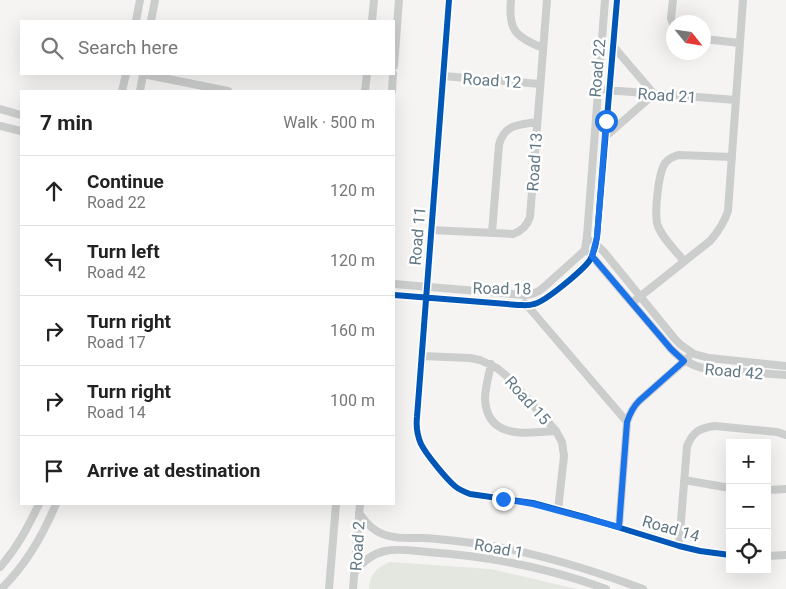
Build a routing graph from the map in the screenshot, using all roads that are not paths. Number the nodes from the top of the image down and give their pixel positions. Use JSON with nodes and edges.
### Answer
{"nodes":[{"id":1,"x":140,"y":0,"type":"edge"},
{"id":2,"x":155,"y":0,"type":"edge"},
{"id":3,"x":374,"y":0,"type":"edge"},
{"id":4,"x":399,"y":0,"type":"edge"},
{"id":5,"x":450,"y":0,"type":"edge"},
{"id":6,"x":511,"y":0,"type":"edge"},
{"id":7,"x":547,"y":0,"type":"edge"},
{"id":8,"x":605,"y":0,"type":"edge"},
{"id":9,"x":616,"y":0,"type":"edge"},
{"id":10,"x":673,"y":0,"type":"edge"},
{"id":11,"x":743,"y":0,"type":"edge"},
{"id":12,"x":671,"y":15,"type":"edge"},
{"id":13,"x":136,"y":20,"type":"edge"},
{"id":14,"x":151,"y":20,"type":"edge"},
{"id":15,"x":372,"y":20,"type":"edge"},
{"id":16,"x":711,"y":40,"type":"edge"},
{"id":17,"x":740,"y":43,"type":"junction"},
{"id":18,"x":613,"y":46,"type":"junction"},
{"id":19,"x":543,"y":48,"type":"junction"},
{"id":20,"x":395,"y":53,"type":"edge"},
{"id":21,"x":126,"y":75,"type":"edge"},
{"id":22,"x":143,"y":75,"type":"edge"},
{"id":23,"x":148,"y":75,"type":"edge"},
{"id":24,"x":366,"y":75,"type":"edge"},
{"id":25,"x":393,"y":75,"type":"edge"},
{"id":26,"x":444,"y":76,"type":"junction"},
{"id":27,"x":540,"y":84,"type":"junction"},
{"id":28,"x":598,"y":89,"type":"junction"},
{"id":29,"x":122,"y":90,"type":"edge"},
{"id":30,"x":140,"y":90,"type":"edge"},
{"id":31,"x":223,"y":90,"type":"edge"},
{"id":32,"x":365,"y":90,"type":"edge"},
{"id":33,"x":392,"y":90,"type":"edge"},
{"id":34,"x":609,"y":90,"type":"junction"},
{"id":35,"x":654,"y":94,"type":"junction"},
{"id":36,"x":736,"y":100,"type":"junction"},
{"id":37,"x":0,"y":109,"type":"edge"},
{"id":38,"x":20,"y":115,"type":"edge"},
{"id":39,"x":537,"y":122,"type":"junction"},
{"id":40,"x":0,"y":126,"type":"edge"},
{"id":41,"x":20,"y":131,"type":"edge"},
{"id":42,"x":605,"y":136,"type":"junction"},
{"id":43,"x":732,"y":157,"type":"junction"},
{"id":44,"x":431,"y":230,"type":"junction"},
{"id":45,"x":492,"y":233,"type":"junction"},
{"id":46,"x":587,"y":236,"type":"junction"},
{"id":47,"x":596,"y":244,"type":"junction"},
{"id":48,"x":585,"y":249,"type":"junction"},
{"id":49,"x":592,"y":256,"type":"junction"},
{"id":50,"x":684,"y":261,"type":"junction"},
{"id":51,"x":395,"y":284,"type":"edge"},
{"id":52,"x":427,"y":287,"type":"junction"},
{"id":53,"x":517,"y":294,"type":"junction"},
{"id":54,"x":395,"y":295,"type":"edge"},
{"id":55,"x":640,"y":296,"type":"junction"},
{"id":56,"x":426,"y":298,"type":"junction"},
{"id":57,"x":632,"y":303,"type":"junction"},
{"id":58,"x":526,"y":305,"type":"junction"},
{"id":59,"x":693,"y":353,"type":"junction"},
{"id":60,"x":422,"y":356,"type":"junction"},
{"id":61,"x":684,"y":361,"type":"junction"},
{"id":62,"x":490,"y":364,"type":"junction"},
{"id":63,"x":786,"y":366,"type":"edge"},
{"id":64,"x":786,"y":375,"type":"edge"},
{"id":65,"x":627,"y":422,"type":"junction"},
{"id":66,"x":556,"y":431,"type":"junction"},
{"id":67,"x":786,"y":435,"type":"edge"},
{"id":68,"x":439,"y":468,"type":"joint"},
{"id":69,"x":684,"y":480,"type":"junction"},
{"id":70,"x":726,"y":487,"type":"edge"},
{"id":71,"x":786,"y":488,"type":"edge"},
{"id":72,"x":771,"y":490,"type":"edge"},
{"id":73,"x":38,"y":505,"type":"edge"},
{"id":74,"x":56,"y":505,"type":"edge"},
{"id":75,"x":336,"y":505,"type":"edge"},
{"id":76,"x":360,"y":505,"type":"edge"},
{"id":77,"x":558,"y":510,"type":"junction"},
{"id":78,"x":359,"y":513,"type":"junction"},
{"id":79,"x":619,"y":527,"type":"junction"},
{"id":80,"x":679,"y":546,"type":"junction"},
{"id":81,"x":726,"y":554,"type":"edge"},
{"id":82,"x":786,"y":555,"type":"edge"},
{"id":83,"x":771,"y":556,"type":"edge"},
{"id":84,"x":0,"y":567,"type":"edge"},
{"id":85,"x":355,"y":572,"type":"junction"},
{"id":86,"x":1,"y":589,"type":"edge"},
{"id":87,"x":329,"y":589,"type":"edge"},
{"id":88,"x":354,"y":589,"type":"edge"},
{"id":89,"x":606,"y":589,"type":"edge"},
{"id":90,"x":642,"y":589,"type":"edge"}],
"edges":[{"from":1,"to":13,"type":"street"},
{"from":2,"to":14,"type":"street"},
{"from":3,"to":15,"type":"street"},
{"from":4,"to":20,"type":"street"},
{"from":5,"to":26,"type":"street","name":"Road 11"},
{"from":6,"to":19,"type":"street"},
{"from":7,"to":19,"type":"street","name":"Road 13"},
{"from":8,"to":28,"type":"street","name":"Road 22"},
{"from":9,"to":18,"type":"street","name":"Road 22"},
{"from":10,"to":12,"type":"street"},
{"from":11,"to":17,"type":"street"},
{"from":16,"to":17,"type":"street"},
{"from":17,"to":36,"type":"street"},
{"from":18,"to":34,"type":"street","name":"Road 22"},
{"from":18,"to":35,"type":"street"},
{"from":19,"to":27,"type":"street","name":"Road 13"},
{"from":21,"to":29,"type":"street"},
{"from":22,"to":30,"type":"street"},
{"from":23,"to":31,"type":"street"},
{"from":24,"to":32,"type":"street"},
{"from":25,"to":33,"type":"street"},
{"from":26,"to":27,"type":"street","name":"Road 12"},
{"from":26,"to":44,"type":"street","name":"Road 11"},
{"from":27,"to":39,"type":"street","name":"Road 13"},
{"from":28,"to":34,"type":"street","name":"Road 21"},
{"from":28,"to":46,"type":"street","name":"Road 22"},
{"from":34,"to":35,"type":"street","name":"Road 21"},
{"from":34,"to":42,"type":"street","name":"Road 22"},
{"from":35,"to":36,"type":"street","name":"Road 21"},
{"from":35,"to":42,"type":"street"},
{"from":36,"to":43,"type":"street"},
{"from":37,"to":38,"type":"street"},
{"from":39,"to":45,"type":"street"},
{"from":39,"to":45,"type":"street","name":"Road 13"},
{"from":40,"to":41,"type":"street"},
{"from":42,"to":47,"type":"street","name":"Road 22"},
{"from":43,"to":50,"type":"street"},
{"from":43,"to":50,"type":"street"},
{"from":44,"to":45,"type":"street","name":"Road 13"},
{"from":44,"to":52,"type":"street","name":"Road 11"},
{"from":46,"to":47,"type":"street","name":"Road 42"},
{"from":46,"to":48,"type":"street","name":"Road 22"},
{"from":47,"to":49,"type":"street","name":"Road 22"},
{"from":47,"to":55,"type":"street","name":"Road 42"},
{"from":48,"to":49,"type":"street","name":"Road 42"},
{"from":48,"to":53,"type":"street","name":"Road 18"},
{"from":49,"to":57,"type":"street","name":"Road 42"},
{"from":49,"to":58,"type":"street","name":"Road 18"},
{"from":50,"to":55,"type":"street"},
{"from":51,"to":52,"type":"street","name":"Road 18"},
{"from":52,"to":53,"type":"street","name":"Road 18"},
{"from":52,"to":56,"type":"street","name":"Road 11"},
{"from":53,"to":58,"type":"street"},
{"from":54,"to":56,"type":"street","name":"Road 18"},
{"from":55,"to":57,"type":"street"},
{"from":55,"to":59,"type":"street","name":"Road 42"},
{"from":56,"to":58,"type":"street","name":"Road 18"},
{"from":56,"to":60,"type":"street","name":"Road 11"},
{"from":57,"to":61,"type":"street","name":"Road 42"},
{"from":58,"to":65,"type":"street"},
{"from":59,"to":61,"type":"street"},
{"from":59,"to":63,"type":"street","name":"Road 42"},
{"from":60,"to":62,"type":"street","name":"Road 15"},
{"from":60,"to":68,"type":"street","name":"Road 11"},
{"from":61,"to":64,"type":"street","name":"Road 42"},
{"from":61,"to":65,"type":"street"},
{"from":62,"to":66,"type":"street","name":"Road 15"},
{"from":62,"to":66,"type":"street"},
{"from":65,"to":79,"type":"street"},
{"from":66,"to":77,"type":"street","name":"Road 15"},
{"from":67,"to":69,"type":"street"},
{"from":68,"to":77,"type":"street","name":"Road 14"},
{"from":69,"to":70,"type":"street"},
{"from":69,"to":80,"type":"street"},
{"from":71,"to":72,"type":"street"},
{"from":73,"to":84,"type":"street"},
{"from":74,"to":86,"type":"street"},
{"from":75,"to":87,"type":"street","name":"Road 2"},
{"from":76,"to":78,"type":"street","name":"Road 2"},
{"from":77,"to":79,"type":"street","name":"Road 14"},
{"from":78,"to":85,"type":"street","name":"Road 2"},
{"from":78,"to":90,"type":"street","name":"Road 1"},
{"from":79,"to":80,"type":"street","name":"Road 14"},
{"from":80,"to":81,"type":"street","name":"Road 14"},
{"from":82,"to":83,"type":"street"},
{"from":85,"to":88,"type":"street","name":"Road 2"},
{"from":85,"to":89,"type":"street","name":"Road 1"}]}
